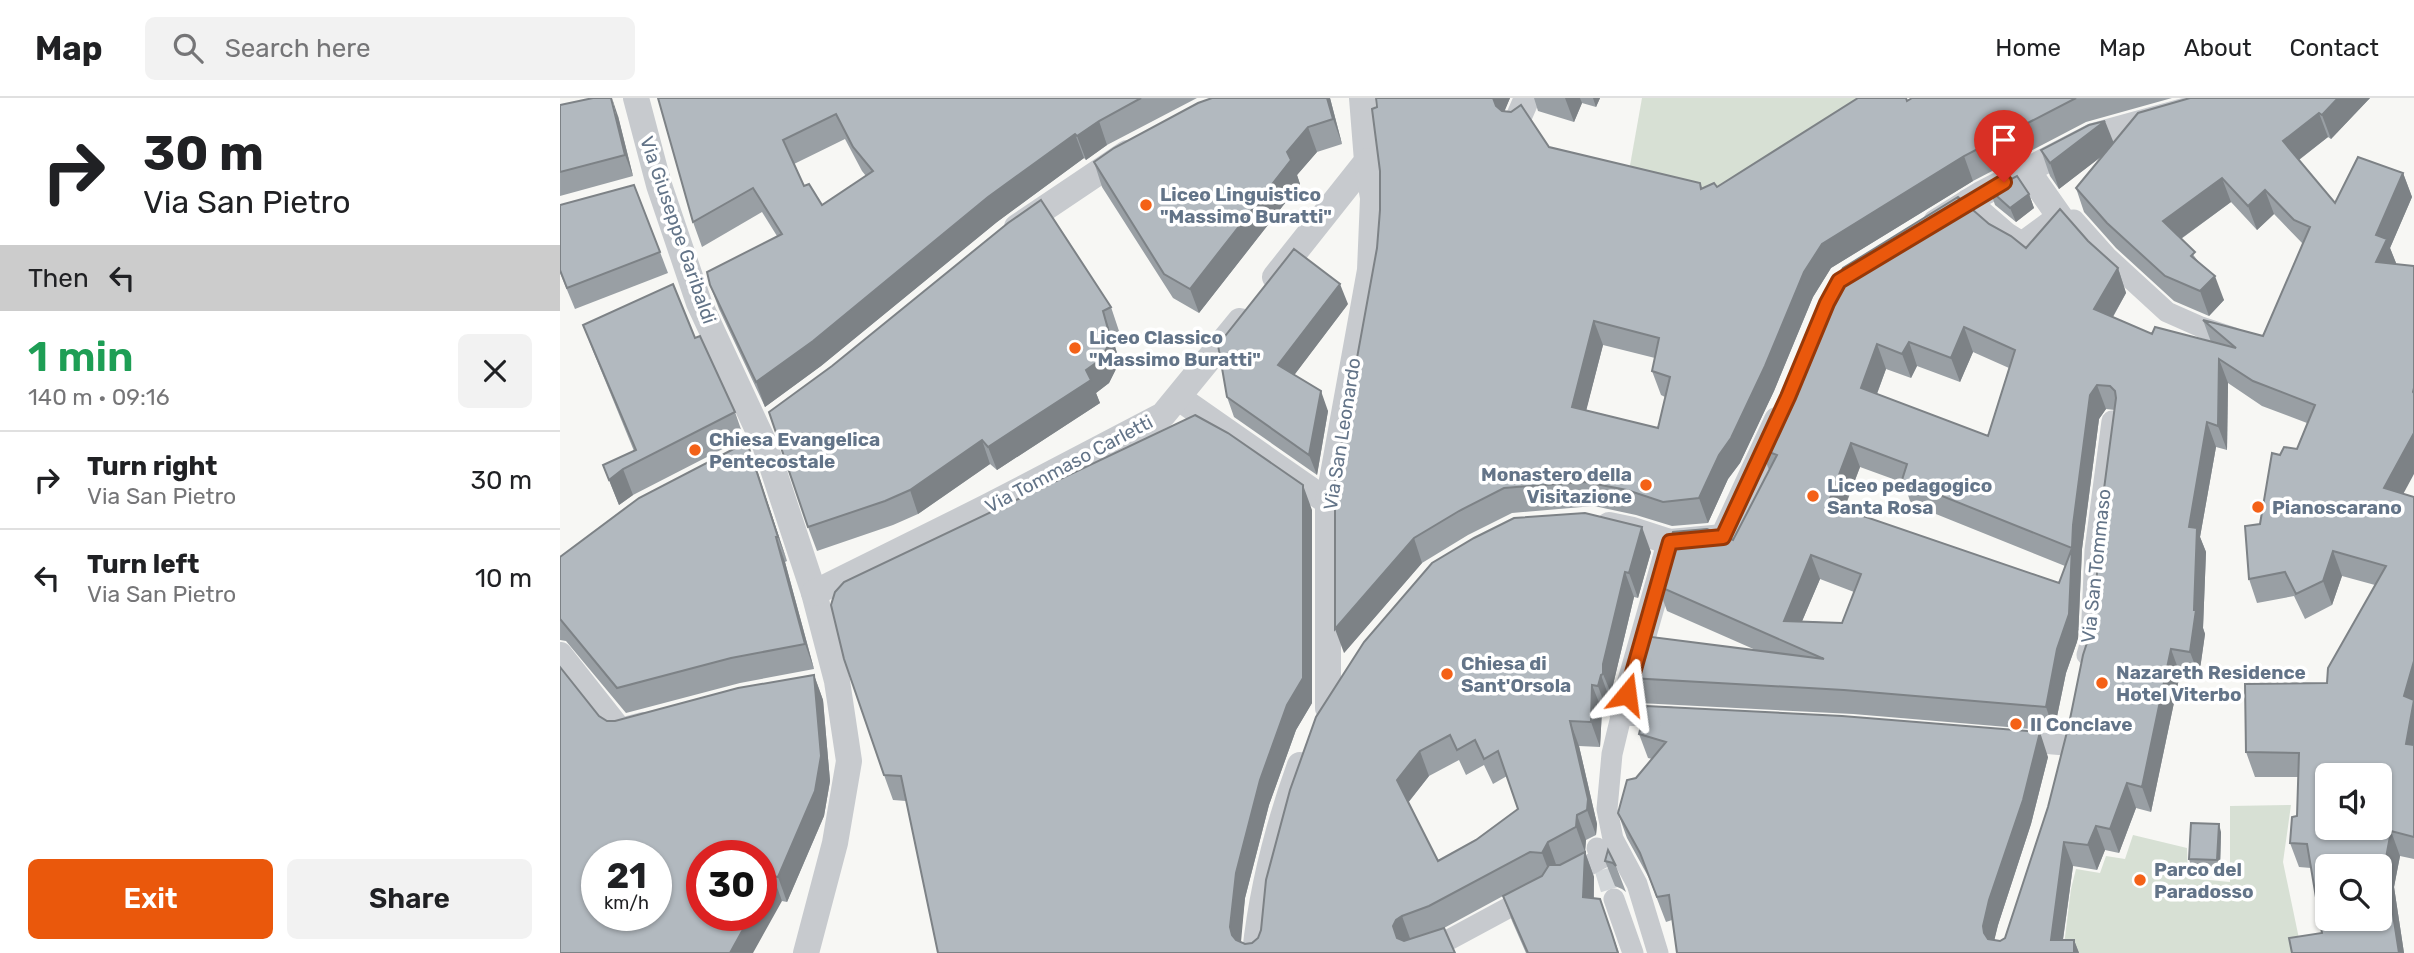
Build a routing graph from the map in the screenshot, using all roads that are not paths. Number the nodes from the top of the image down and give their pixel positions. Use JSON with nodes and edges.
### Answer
{"nodes":[{"id":1,"x":636,"y":98,"type":"edge"},
{"id":2,"x":1362,"y":98,"type":"edge"},
{"id":3,"x":2210,"y":98,"type":"edge"},
{"id":4,"x":1152,"y":139,"type":"edge"},
{"id":5,"x":1367,"y":161,"type":"junction"},
{"id":6,"x":2027,"y":170,"type":"junction"},
{"id":7,"x":1968,"y":202,"type":"junction"},
{"id":8,"x":2060,"y":217,"type":"junction"},
{"id":9,"x":1910,"y":238,"type":"edge"},
{"id":10,"x":997,"y":243,"type":"edge"},
{"id":11,"x":2245,"y":341,"type":"edge"},
{"id":12,"x":1788,"y":397,"type":"edge"},
{"id":13,"x":1179,"y":398,"type":"junction"},
{"id":14,"x":2112,"y":421,"type":"edge"},
{"id":15,"x":1328,"y":502,"type":"junction"},
{"id":16,"x":1582,"y":523,"type":"edge"},
{"id":17,"x":1670,"y":542,"type":"junction"},
{"id":18,"x":814,"y":593,"type":"junction"},
{"id":19,"x":560,"y":654,"type":"edge"},
{"id":20,"x":1350,"y":671,"type":"edge"},
{"id":21,"x":2079,"y":676,"type":"edge"},
{"id":22,"x":837,"y":681,"type":"junction"},
{"id":23,"x":808,"y":686,"type":"edge"},
{"id":24,"x":1623,"y":704,"type":"junction"},
{"id":25,"x":670,"y":718,"type":"edge"},
{"id":26,"x":1688,"y":718,"type":"edge"},
{"id":27,"x":1317,"y":727,"type":"junction"},
{"id":28,"x":1998,"y":740,"type":"edge"},
{"id":29,"x":2059,"y":769,"type":"edge"},
{"id":30,"x":1601,"y":858,"type":"dead end"},
{"id":31,"x":1564,"y":878,"type":"edge"},
{"id":32,"x":1545,"y":888,"type":"edge"},
{"id":33,"x":1615,"y":899,"type":"tunnel mouth"},
{"id":34,"x":809,"y":941,"type":"edge"},
{"id":35,"x":790,"y":953,"type":"edge"},
{"id":36,"x":1255,"y":953,"type":"edge"},
{"id":37,"x":1415,"y":953,"type":"edge"},
{"id":38,"x":1633,"y":953,"type":"edge"},
{"id":39,"x":1658,"y":953,"type":"edge"}],
"edges":[{"from":1,"to":18,"type":"street","name":"Via Giuseppe Garibaldi"},
{"from":2,"to":5,"type":"street"},
{"from":3,"to":6,"type":"street"},
{"from":4,"to":10,"type":"street"},
{"from":5,"to":13,"type":"street","name":"Via Tommaso Carletti"},
{"from":5,"to":15,"type":"street","name":"Via San Leonardo"},
{"from":6,"to":7,"type":"street"},
{"from":6,"to":8,"type":"street"},
{"from":7,"to":8,"type":"street"},
{"from":7,"to":9,"type":"street"},
{"from":8,"to":11,"type":"street"},
{"from":12,"to":17,"type":"street"},
{"from":13,"to":15,"type":"street"},
{"from":13,"to":18,"type":"street","name":"Via Tommaso Carletti"},
{"from":14,"to":21,"type":"street","name":"Via San Tommaso"},
{"from":15,"to":27,"type":"street","name":"Via San Leonardo"},
{"from":16,"to":17,"type":"street"},
{"from":17,"to":24,"type":"street"},
{"from":18,"to":22,"type":"street","name":"Via Giuseppe Garibaldi"},
{"from":19,"to":25,"type":"street"},
{"from":20,"to":27,"type":"street"},
{"from":22,"to":23,"type":"street"},
{"from":22,"to":34,"type":"street","name":"Via Giuseppe Garibaldi"},
{"from":24,"to":26,"type":"street"},
{"from":24,"to":39,"type":"street"},
{"from":27,"to":36,"type":"street"},
{"from":28,"to":29,"type":"street"},
{"from":30,"to":31,"type":"street"},
{"from":32,"to":37,"type":"street"},
{"from":33,"to":38,"type":"street"},
{"from":34,"to":35,"type":"street"}]}
